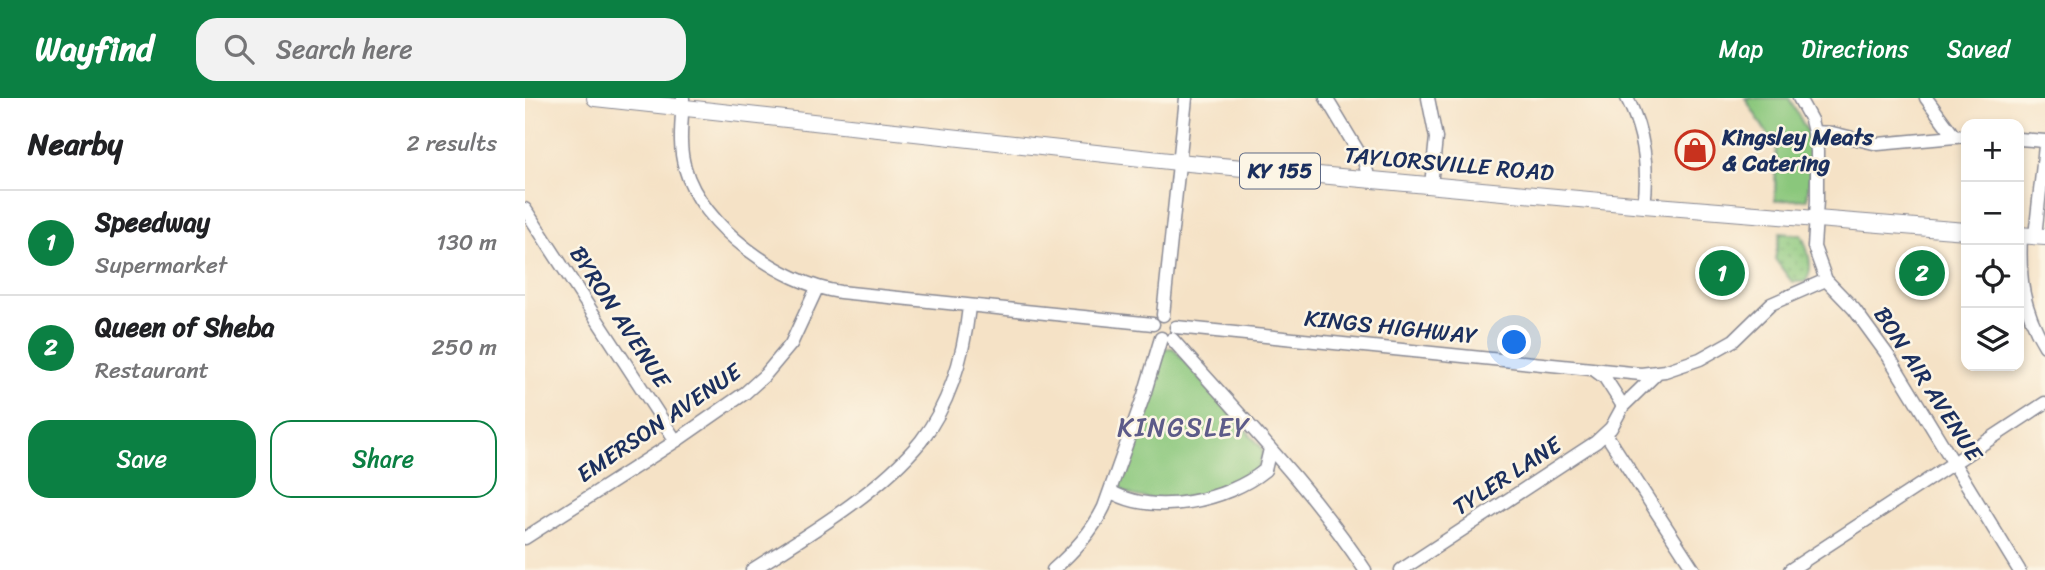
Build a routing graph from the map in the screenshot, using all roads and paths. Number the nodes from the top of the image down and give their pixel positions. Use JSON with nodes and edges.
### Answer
{"nodes":[{"id":1,"x":595,"y":98,"type":"edge"},
{"id":2,"x":1186,"y":98,"type":"edge"},
{"id":3,"x":1326,"y":98,"type":"edge"},
{"id":4,"x":1427,"y":98,"type":"edge"},
{"id":5,"x":1627,"y":98,"type":"edge"},
{"id":6,"x":1799,"y":98,"type":"edge"},
{"id":7,"x":1926,"y":98,"type":"edge"},
{"id":8,"x":683,"y":103,"type":"edge"},
{"id":9,"x":1814,"y":132,"type":"junction"},
{"id":10,"x":1960,"y":136,"type":"edge"},
{"id":11,"x":2024,"y":140,"type":"edge"},
{"id":12,"x":2045,"y":144,"type":"edge"},
{"id":13,"x":1178,"y":162,"type":"junction"},
{"id":14,"x":1369,"y":179,"type":"junction"},
{"id":15,"x":1431,"y":185,"type":"junction"},
{"id":16,"x":1644,"y":205,"type":"junction"},
{"id":17,"x":526,"y":214,"type":"edge"},
{"id":18,"x":1816,"y":219,"type":"junction"},
{"id":19,"x":1961,"y":231,"type":"edge"},
{"id":20,"x":2030,"y":236,"type":"edge"},
{"id":21,"x":1826,"y":280,"type":"junction"},
{"id":22,"x":817,"y":288,"type":"junction"},
{"id":23,"x":969,"y":307,"type":"junction"},
{"id":24,"x":1163,"y":315,"type":"junction"},
{"id":25,"x":1153,"y":324,"type":"junction"},
{"id":26,"x":1170,"y":334,"type":"junction"},
{"id":27,"x":2045,"y":346,"type":"edge"},
{"id":28,"x":1593,"y":369,"type":"junction"},
{"id":29,"x":1658,"y":372,"type":"junction"},
{"id":30,"x":2045,"y":403,"type":"edge"},
{"id":31,"x":1623,"y":406,"type":"junction"},
{"id":32,"x":1606,"y":434,"type":"junction"},
{"id":33,"x":676,"y":441,"type":"junction"},
{"id":34,"x":1270,"y":449,"type":"junction"},
{"id":35,"x":1954,"y":462,"type":"junction"},
{"id":36,"x":1265,"y":470,"type":"junction"},
{"id":37,"x":1289,"y":472,"type":"junction"},
{"id":38,"x":1110,"y":491,"type":"junction"},
{"id":39,"x":525,"y":537,"type":"edge"},
{"id":40,"x":752,"y":570,"type":"edge"},
{"id":41,"x":1053,"y":570,"type":"edge"},
{"id":42,"x":1365,"y":570,"type":"edge"},
{"id":43,"x":1401,"y":570,"type":"edge"},
{"id":44,"x":1694,"y":570,"type":"edge"},
{"id":45,"x":1790,"y":570,"type":"edge"},
{"id":46,"x":2019,"y":570,"type":"edge"}],
"edges":[{"from":1,"to":8,"type":"main road","name":"TAYLORSVILLE ROAD","number":"KY 155"},
{"from":2,"to":13,"type":"street"},
{"from":3,"to":14,"type":"street"},
{"from":4,"to":15,"type":"street"},
{"from":5,"to":16,"type":"street"},
{"from":6,"to":9,"type":"street","name":"BON AIR AVENUE"},
{"from":7,"to":10,"type":"street"},
{"from":8,"to":13,"type":"main road","name":"TAYLORSVILLE ROAD","number":"KY 155"},
{"from":8,"to":22,"type":"street"},
{"from":9,"to":10,"type":"street"},
{"from":9,"to":18,"type":"street","name":"BON AIR AVENUE"},
{"from":11,"to":12,"type":"street"},
{"from":12,"to":20,"type":"street"},
{"from":13,"to":14,"type":"main road","name":"TAYLORSVILLE ROAD","number":"KY 155"},
{"from":13,"to":24,"type":"street"},
{"from":14,"to":15,"type":"main road","name":"TAYLORSVILLE ROAD","number":"KY 155"},
{"from":15,"to":16,"type":"main road","name":"TAYLORSVILLE ROAD","number":"KY 155"},
{"from":16,"to":18,"type":"main road","name":"TAYLORSVILLE ROAD","number":"KY 155"},
{"from":17,"to":33,"type":"street","name":"BYRON AVENUE"},
{"from":18,"to":19,"type":"main road","name":"TAYLORSVILLE ROAD","number":"KY 155"},
{"from":18,"to":21,"type":"street","name":"BON AIR AVENUE"},
{"from":20,"to":27,"type":"street"},
{"from":21,"to":29,"type":"street","name":"KINGS HIGHWAY"},
{"from":21,"to":35,"type":"street","name":"BON AIR AVENUE"},
{"from":22,"to":23,"type":"street"},
{"from":22,"to":33,"type":"street","name":"EMERSON AVENUE"},
{"from":23,"to":25,"type":"street"},
{"from":23,"to":40,"type":"street"},
{"from":24,"to":25,"type":"street"},
{"from":24,"to":26,"type":"street"},
{"from":25,"to":26,"type":"street"},
{"from":26,"to":28,"type":"street","name":"KINGS HIGHWAY"},
{"from":26,"to":34,"type":"street"},
{"from":26,"to":38,"type":"street"},
{"from":28,"to":29,"type":"street","name":"KINGS HIGHWAY"},
{"from":28,"to":31,"type":"street"},
{"from":29,"to":31,"type":"street","name":"TYLER LANE"},
{"from":30,"to":35,"type":"street"},
{"from":31,"to":32,"type":"street","name":"TYLER LANE"},
{"from":32,"to":43,"type":"street","name":"TYLER LANE"},
{"from":32,"to":44,"type":"street"},
{"from":33,"to":39,"type":"street","name":"EMERSON AVENUE"},
{"from":34,"to":36,"type":"street"},
{"from":34,"to":37,"type":"street"},
{"from":35,"to":45,"type":"street"},
{"from":35,"to":46,"type":"street","name":"BON AIR AVENUE"},
{"from":36,"to":37,"type":"street"},
{"from":36,"to":38,"type":"street"},
{"from":37,"to":42,"type":"street"},
{"from":38,"to":41,"type":"street"}]}
